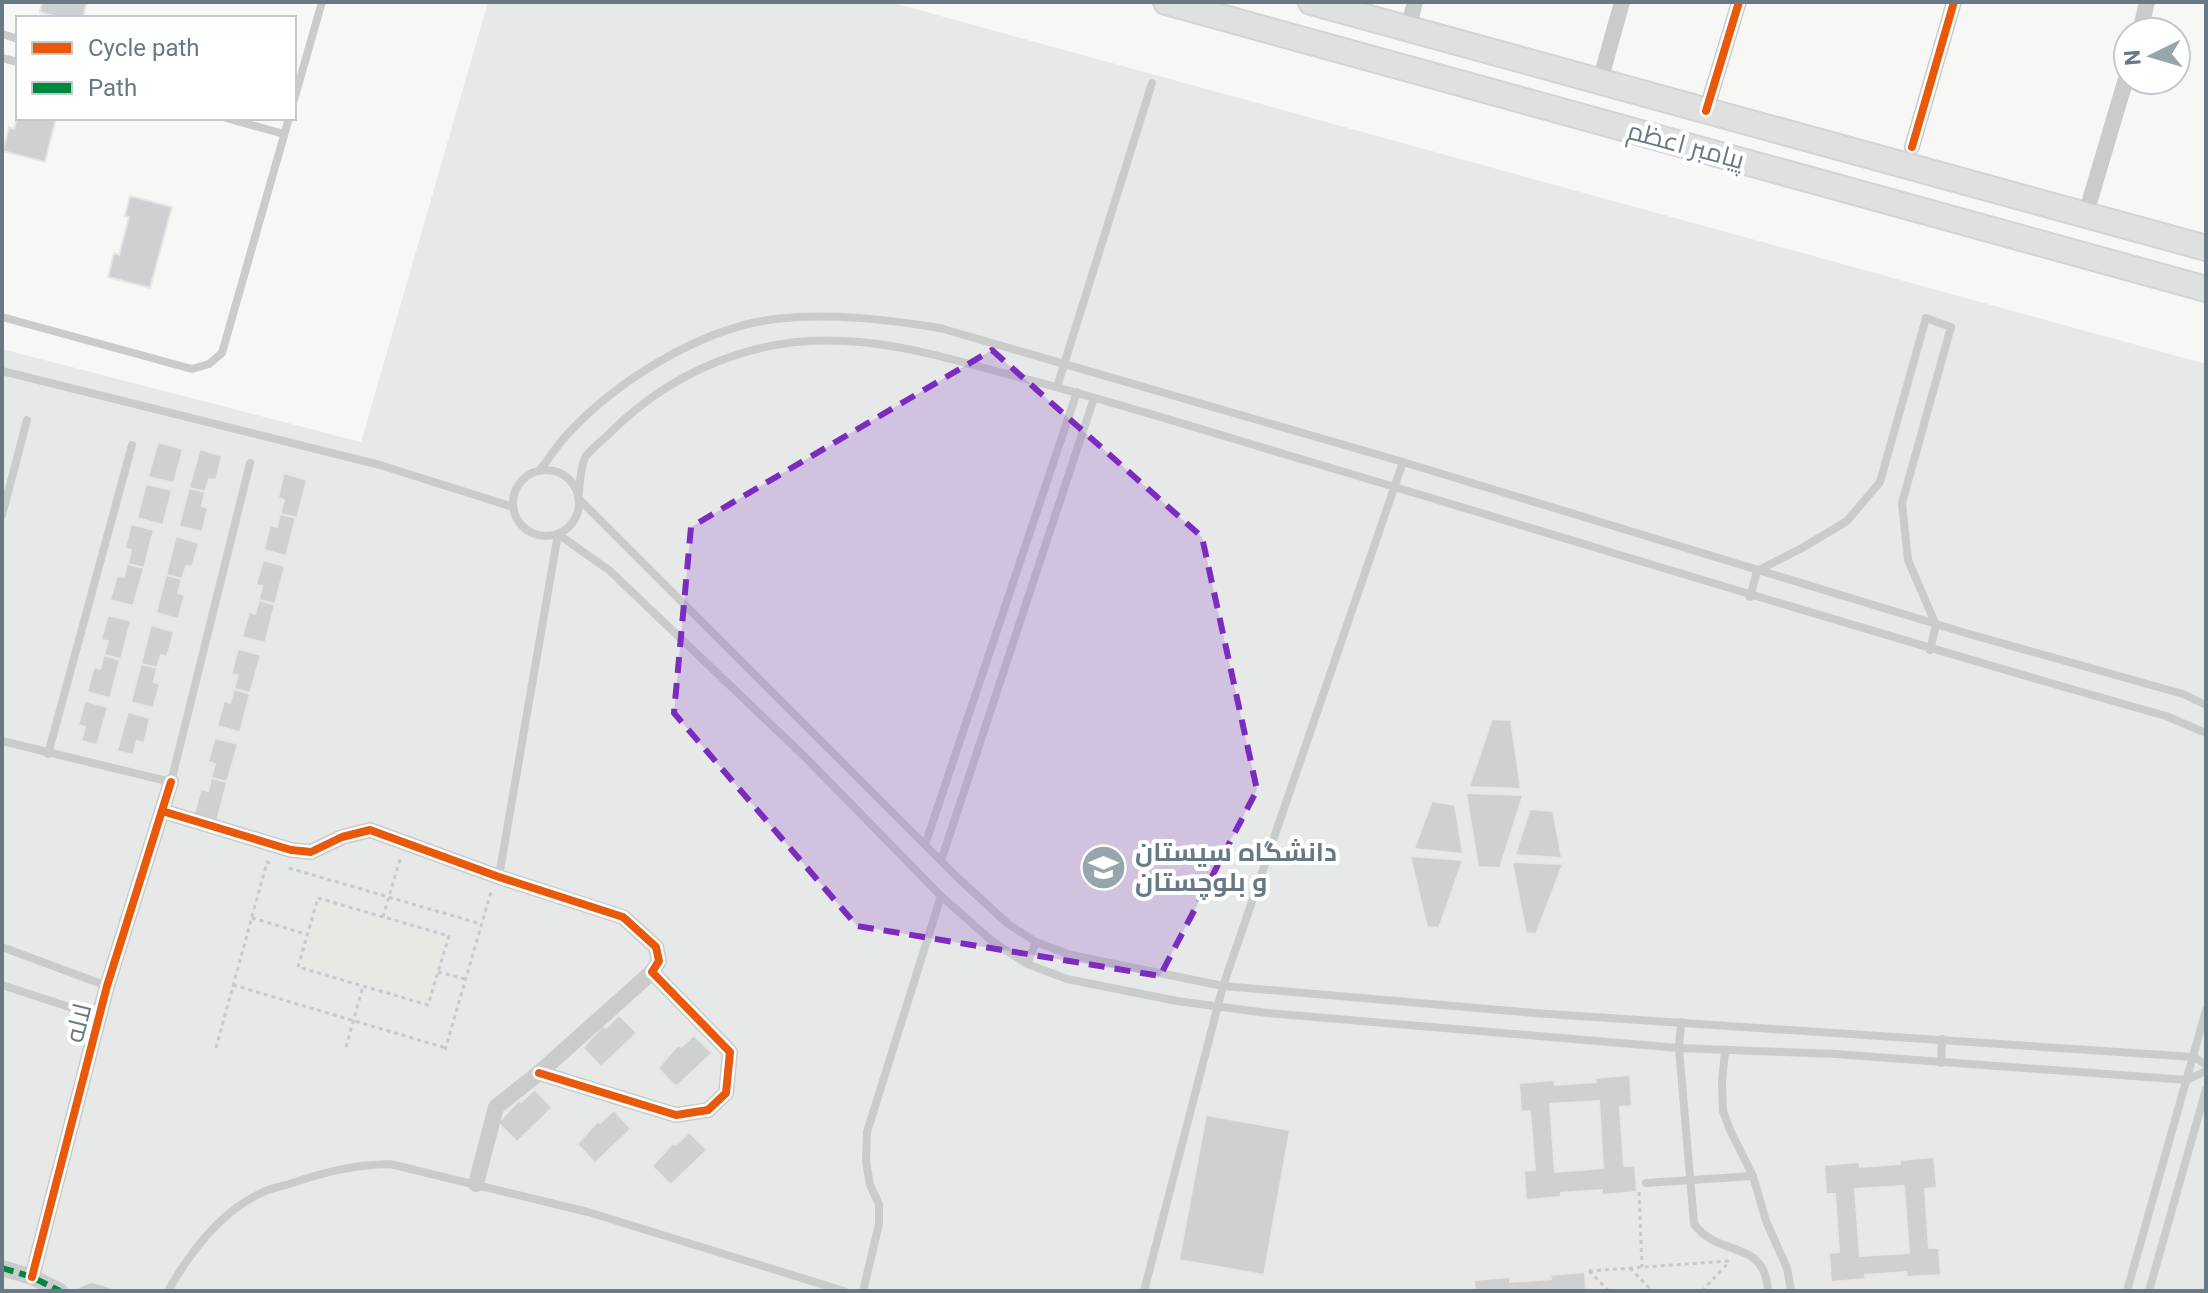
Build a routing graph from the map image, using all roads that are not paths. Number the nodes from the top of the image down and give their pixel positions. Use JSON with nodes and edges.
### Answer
{"nodes":[{"id":1,"x":322,"y":2,"type":"edge"},
{"id":2,"x":1166,"y":2,"type":"edge"},
{"id":3,"x":1311,"y":2,"type":"edge"},
{"id":4,"x":1415,"y":2,"type":"edge"},
{"id":5,"x":1622,"y":2,"type":"edge"},
{"id":6,"x":1739,"y":2,"type":"edge"},
{"id":7,"x":1954,"y":2,"type":"edge"},
{"id":8,"x":1408,"y":29,"type":"junction"},
{"id":9,"x":1600,"y":81,"type":"junction"},
{"id":10,"x":1152,"y":83,"type":"dead end"},
{"id":11,"x":296,"y":93,"type":"edge"},
{"id":12,"x":2121,"y":96,"type":"edge"},
{"id":13,"x":1706,"y":111,"type":"junction"},
{"id":14,"x":233,"y":120,"type":"edge"},
{"id":15,"x":288,"y":120,"type":"edge"},
{"id":16,"x":284,"y":134,"type":"junction"},
{"id":17,"x":1912,"y":147,"type":"dead end"},
{"id":18,"x":1981,"y":187,"type":"junction"},
{"id":19,"x":2090,"y":200,"type":"dead end"},
{"id":20,"x":1972,"y":224,"type":"junction"},
{"id":21,"x":2206,"y":248,"type":"edge"},
{"id":22,"x":2206,"y":289,"type":"edge"},
{"id":23,"x":2,"y":317,"type":"edge"},
{"id":24,"x":1063,"y":365,"type":"junction"},
{"id":25,"x":2,"y":371,"type":"edge"},
{"id":26,"x":1057,"y":387,"type":"junction"},
{"id":27,"x":1077,"y":392,"type":"junction"},
{"id":28,"x":1094,"y":398,"type":"junction"},
{"id":29,"x":27,"y":420,"type":"dead end"},
{"id":30,"x":132,"y":445,"type":"dead end"},
{"id":31,"x":1403,"y":462,"type":"junction"},
{"id":32,"x":250,"y":463,"type":"dead end"},
{"id":33,"x":539,"y":471,"type":"junction"},
{"id":34,"x":1395,"y":487,"type":"junction"},
{"id":35,"x":578,"y":498,"type":"junction"},
{"id":36,"x":513,"y":507,"type":"junction"},
{"id":37,"x":2,"y":515,"type":"edge"},
{"id":38,"x":558,"y":534,"type":"junction"},
{"id":39,"x":1757,"y":571,"type":"junction"},
{"id":40,"x":1750,"y":597,"type":"junction"},
{"id":41,"x":1936,"y":625,"type":"junction"},
{"id":42,"x":1930,"y":650,"type":"junction"},
{"id":43,"x":2206,"y":705,"type":"edge"},
{"id":44,"x":2206,"y":733,"type":"edge"},
{"id":45,"x":2,"y":741,"type":"edge"},
{"id":46,"x":48,"y":754,"type":"junction"},
{"id":47,"x":171,"y":782,"type":"junction"},
{"id":48,"x":162,"y":811,"type":"junction"},
{"id":49,"x":925,"y":845,"type":"junction"},
{"id":50,"x":941,"y":861,"type":"junction"},
{"id":51,"x":497,"y":876,"type":"junction"},
{"id":52,"x":941,"y":896,"type":"junction"},
{"id":53,"x":1036,"y":942,"type":"junction"},
{"id":54,"x":2,"y":947,"type":"edge"},
{"id":55,"x":1027,"y":964,"type":"junction"},
{"id":56,"x":652,"y":972,"type":"junction"},
{"id":57,"x":2,"y":985,"type":"edge"},
{"id":58,"x":107,"y":986,"type":"junction"},
{"id":59,"x":1223,"y":986,"type":"junction"},
{"id":60,"x":1218,"y":1007,"type":"junction"},
{"id":61,"x":2206,"y":1010,"type":"edge"},
{"id":62,"x":100,"y":1017,"type":"junction"},
{"id":63,"x":1681,"y":1022,"type":"junction"},
{"id":64,"x":1942,"y":1039,"type":"junction"},
{"id":65,"x":1679,"y":1048,"type":"junction"},
{"id":66,"x":1725,"y":1051,"type":"junction"},
{"id":67,"x":2194,"y":1057,"type":"junction"},
{"id":68,"x":1941,"y":1063,"type":"junction"},
{"id":69,"x":2206,"y":1065,"type":"edge"},
{"id":70,"x":2206,"y":1071,"type":"edge"},
{"id":71,"x":539,"y":1073,"type":"junction"},
{"id":72,"x":2187,"y":1080,"type":"junction"},
{"id":73,"x":2206,"y":1089,"type":"edge"},
{"id":74,"x":1753,"y":1176,"type":"junction"},
{"id":75,"x":1689,"y":1180,"type":"junction"},
{"id":76,"x":1646,"y":1183,"type":"dead end"},
{"id":77,"x":476,"y":1184,"type":"junction"},
{"id":78,"x":2,"y":1268,"type":"edge"},
{"id":79,"x":32,"y":1277,"type":"junction"},
{"id":80,"x":60,"y":1291,"type":"edge"},
{"id":81,"x":82,"y":1291,"type":"edge"},
{"id":82,"x":106,"y":1291,"type":"edge"},
{"id":83,"x":168,"y":1291,"type":"edge"},
{"id":84,"x":844,"y":1291,"type":"edge"},
{"id":85,"x":863,"y":1291,"type":"edge"},
{"id":86,"x":1144,"y":1291,"type":"edge"},
{"id":87,"x":1768,"y":1291,"type":"edge"},
{"id":88,"x":1791,"y":1291,"type":"edge"},
{"id":89,"x":2127,"y":1291,"type":"edge"},
{"id":90,"x":2149,"y":1291,"type":"edge"}],
"edges":[{"from":1,"to":11,"type":"lane"},
{"from":2,"to":20,"type":"main road","name":"پیامبر اعظم"},
{"from":3,"to":8,"type":"main road","name":"پیامبر اعظم"},
{"from":4,"to":8,"type":"street"},
{"from":5,"to":9,"type":"street"},
{"from":6,"to":13,"type":"street"},
{"from":7,"to":17,"type":"street"},
{"from":8,"to":9,"type":"main road","name":"پیامبر اعظم"},
{"from":9,"to":13,"type":"main road","name":"پیامبر اعظم"},
{"from":10,"to":24,"type":"lane"},
{"from":12,"to":19,"type":"street"},
{"from":13,"to":18,"type":"main road","name":"پیامبر اعظم"},
{"from":14,"to":16,"type":"lane"},
{"from":15,"to":16,"type":"lane"},
{"from":16,"to":23,"type":"lane"},
{"from":18,"to":20,"type":"main road"},
{"from":18,"to":21,"type":"main road","name":"پیامبر اعظم"},
{"from":20,"to":22,"type":"main road","name":"پیامبر اعظم"},
{"from":24,"to":26,"type":"lane"},
{"from":24,"to":31,"type":"lane"},
{"from":24,"to":33,"type":"lane"},
{"from":25,"to":36,"type":"lane"},
{"from":26,"to":27,"type":"lane"},
{"from":26,"to":35,"type":"lane"},
{"from":27,"to":28,"type":"lane"},
{"from":27,"to":49,"type":"lane"},
{"from":28,"to":34,"type":"lane"},
{"from":28,"to":50,"type":"lane"},
{"from":29,"to":37,"type":"lane"},
{"from":30,"to":46,"type":"lane"},
{"from":31,"to":34,"type":"lane"},
{"from":31,"to":39,"type":"lane"},
{"from":32,"to":47,"type":"lane"},
{"from":33,"to":35,"type":"lane"},
{"from":33,"to":36,"type":"lane"},
{"from":34,"to":40,"type":"lane"},
{"from":34,"to":59,"type":"lane"},
{"from":35,"to":38,"type":"lane"},
{"from":35,"to":49,"type":"lane"},
{"from":36,"to":38,"type":"lane"},
{"from":38,"to":51,"type":"lane"},
{"from":38,"to":52,"type":"lane"},
{"from":39,"to":40,"type":"lane"},
{"from":39,"to":41,"type":"lane"},
{"from":39,"to":41,"type":"lane"},
{"from":40,"to":42,"type":"lane"},
{"from":41,"to":42,"type":"lane"},
{"from":41,"to":43,"type":"lane"},
{"from":42,"to":44,"type":"lane"},
{"from":45,"to":46,"type":"lane"},
{"from":46,"to":47,"type":"lane"},
{"from":47,"to":48,"type":"street","name":"لاله"},
{"from":48,"to":51,"type":"street"},
{"from":48,"to":58,"type":"street","name":"لاله"},
{"from":49,"to":50,"type":"lane"},
{"from":50,"to":53,"type":"lane"},
{"from":51,"to":56,"type":"street"},
{"from":52,"to":55,"type":"lane"},
{"from":52,"to":85,"type":"lane"},
{"from":53,"to":55,"type":"lane"},
{"from":53,"to":59,"type":"lane"},
{"from":54,"to":58,"type":"lane"},
{"from":55,"to":60,"type":"lane"},
{"from":56,"to":71,"type":"street"},
{"from":56,"to":71,"type":"street"},
{"from":57,"to":62,"type":"lane"},
{"from":58,"to":62,"type":"street","name":"لاله"},
{"from":59,"to":60,"type":"lane"},
{"from":59,"to":63,"type":"lane"},
{"from":60,"to":65,"type":"lane"},
{"from":60,"to":86,"type":"lane"},
{"from":61,"to":67,"type":"lane"},
{"from":62,"to":79,"type":"street","name":"لاله"},
{"from":63,"to":64,"type":"lane"},
{"from":63,"to":65,"type":"lane"},
{"from":64,"to":67,"type":"lane"},
{"from":64,"to":68,"type":"lane"},
{"from":65,"to":66,"type":"lane"},
{"from":65,"to":75,"type":"lane"},
{"from":66,"to":68,"type":"lane"},
{"from":66,"to":74,"type":"lane"},
{"from":67,"to":69,"type":"lane"},
{"from":67,"to":72,"type":"lane"},
{"from":68,"to":72,"type":"lane"},
{"from":70,"to":72,"type":"lane"},
{"from":71,"to":77,"type":"street"},
{"from":72,"to":89,"type":"lane"},
{"from":73,"to":90,"type":"lane"},
{"from":74,"to":75,"type":"lane"},
{"from":74,"to":88,"type":"lane"},
{"from":75,"to":76,"type":"lane"},
{"from":75,"to":87,"type":"lane"},
{"from":77,"to":83,"type":"lane"},
{"from":77,"to":84,"type":"lane"},
{"from":78,"to":79,"type":"street"},
{"from":79,"to":80,"type":"street"},
{"from":81,"to":82,"type":"lane"}]}
